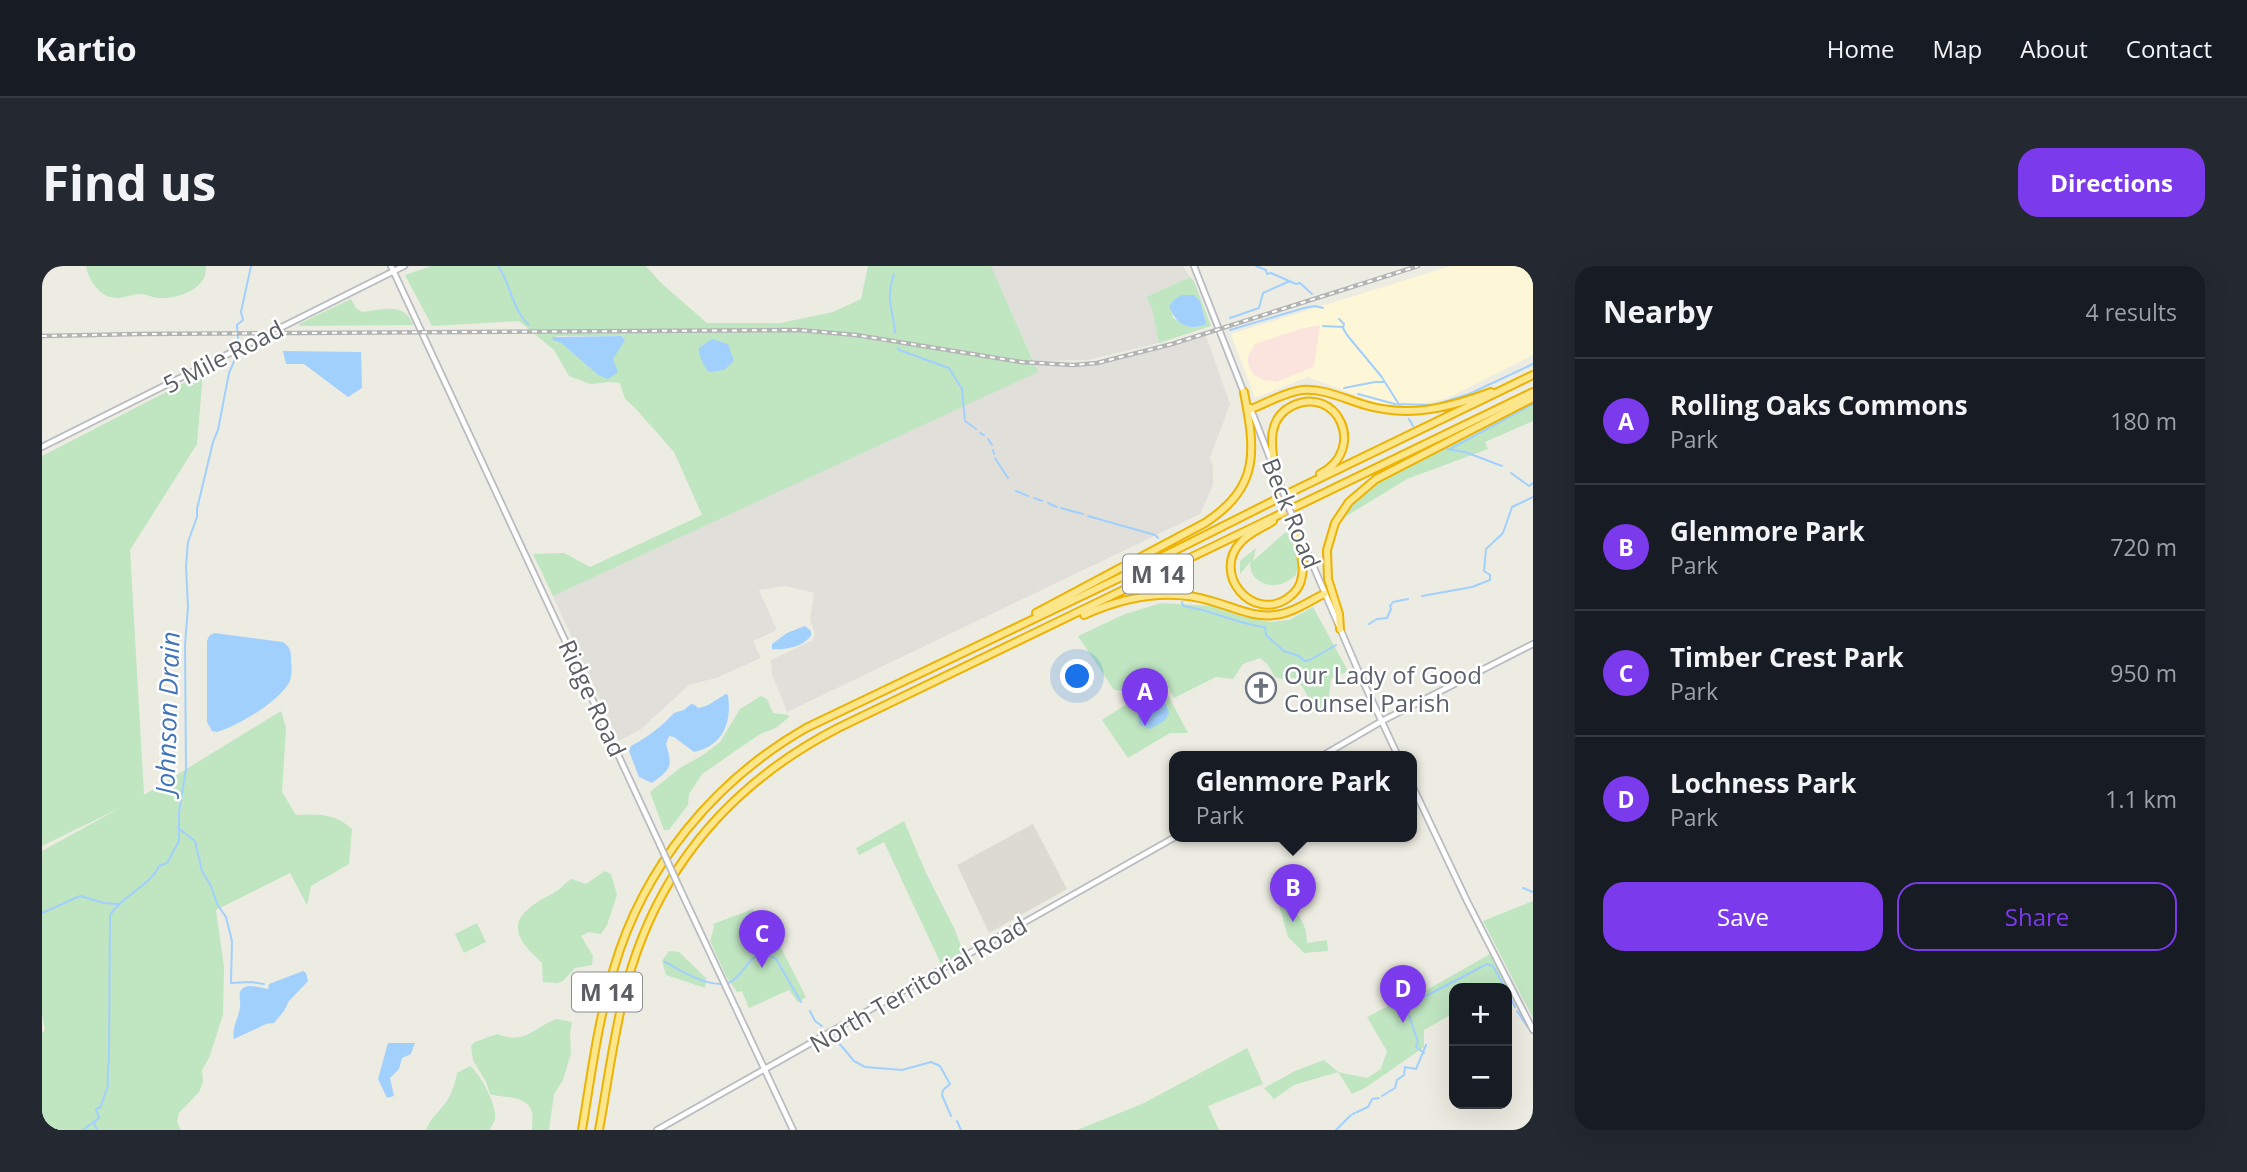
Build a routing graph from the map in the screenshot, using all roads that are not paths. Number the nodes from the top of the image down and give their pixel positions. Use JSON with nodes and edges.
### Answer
{"nodes":[{"id":1,"x":404,"y":266,"type":"edge"},
{"id":2,"x":1194,"y":266,"type":"edge"},
{"id":3,"x":392,"y":269,"type":"edge"},
{"id":4,"x":1533,"y":375,"type":"edge"},
{"id":5,"x":1244,"y":392,"type":"junction"},
{"id":6,"x":1533,"y":392,"type":"edge"},
{"id":7,"x":1533,"y":398,"type":"edge"},
{"id":8,"x":1251,"y":410,"type":"junction"},
{"id":9,"x":42,"y":447,"type":"edge"},
{"id":10,"x":1274,"y":469,"type":"junction"},
{"id":11,"x":1285,"y":495,"type":"junction"},
{"id":12,"x":1298,"y":506,"type":"junction"},
{"id":13,"x":1295,"y":524,"type":"junction"},
{"id":14,"x":1324,"y":594,"type":"junction"},
{"id":15,"x":1340,"y":629,"type":"junction"},
{"id":16,"x":996,"y":635,"type":"junction"},
{"id":17,"x":1017,"y":642,"type":"junction"},
{"id":18,"x":1533,"y":644,"type":"edge"},
{"id":19,"x":1382,"y":721,"type":"junction"},
{"id":20,"x":1331,"y":751,"type":"edge"},
{"id":21,"x":1396,"y":751,"type":"edge"},
{"id":22,"x":1417,"y":796,"type":"edge"},
{"id":23,"x":1169,"y":841,"type":"edge"},
{"id":24,"x":1533,"y":1030,"type":"edge"},
{"id":25,"x":766,"y":1070,"type":"junction"},
{"id":26,"x":582,"y":1130,"type":"edge"},
{"id":27,"x":599,"y":1130,"type":"edge"},
{"id":28,"x":657,"y":1130,"type":"edge"},
{"id":29,"x":793,"y":1130,"type":"edge"}],
"edges":[{"from":1,"to":3,"type":"main road","name":"5 Mile Road"},
{"from":2,"to":5,"type":"main road","name":"Beck Road"},
{"from":3,"to":9,"type":"main road","name":"5 Mile Road"},
{"from":3,"to":25,"type":"main road","name":"Ridge Road","bridge":true},
{"from":4,"to":8,"type":"highway"},
{"from":4,"to":11,"type":"highway","number":"M 14"},
{"from":5,"to":8,"type":"main road","name":"Beck Road"},
{"from":5,"to":16,"type":"highway"},
{"from":6,"to":12,"type":"highway","number":"M 14"},
{"from":7,"to":15,"type":"highway"},
{"from":8,"to":10,"type":"main road","name":"Beck Road"},
{"from":10,"to":11,"type":"highway"},
{"from":10,"to":13,"type":"main road","name":"Beck Road","bridge":true},
{"from":11,"to":16,"type":"highway","number":"M 14"},
{"from":12,"to":13,"type":"highway"},
{"from":12,"to":17,"type":"highway","number":"M 14"},
{"from":13,"to":14,"type":"main road","name":"Beck Road"},
{"from":14,"to":15,"type":"main road","name":"Beck Road"},
{"from":14,"to":17,"type":"highway"},
{"from":15,"to":19,"type":"main road","name":"Beck Road"},
{"from":16,"to":26,"type":"highway","number":"M 14"},
{"from":17,"to":27,"type":"highway","number":"M 14"},
{"from":18,"to":19,"type":"main road"},
{"from":19,"to":20,"type":"main road"},
{"from":19,"to":21,"type":"main road","name":"Beck Road"},
{"from":22,"to":24,"type":"main road"},
{"from":23,"to":25,"type":"main road","name":"North Territorial Road"},
{"from":25,"to":28,"type":"main road","name":"North Territorial Road"},
{"from":25,"to":29,"type":"main road","name":"Ridge Road"}]}
